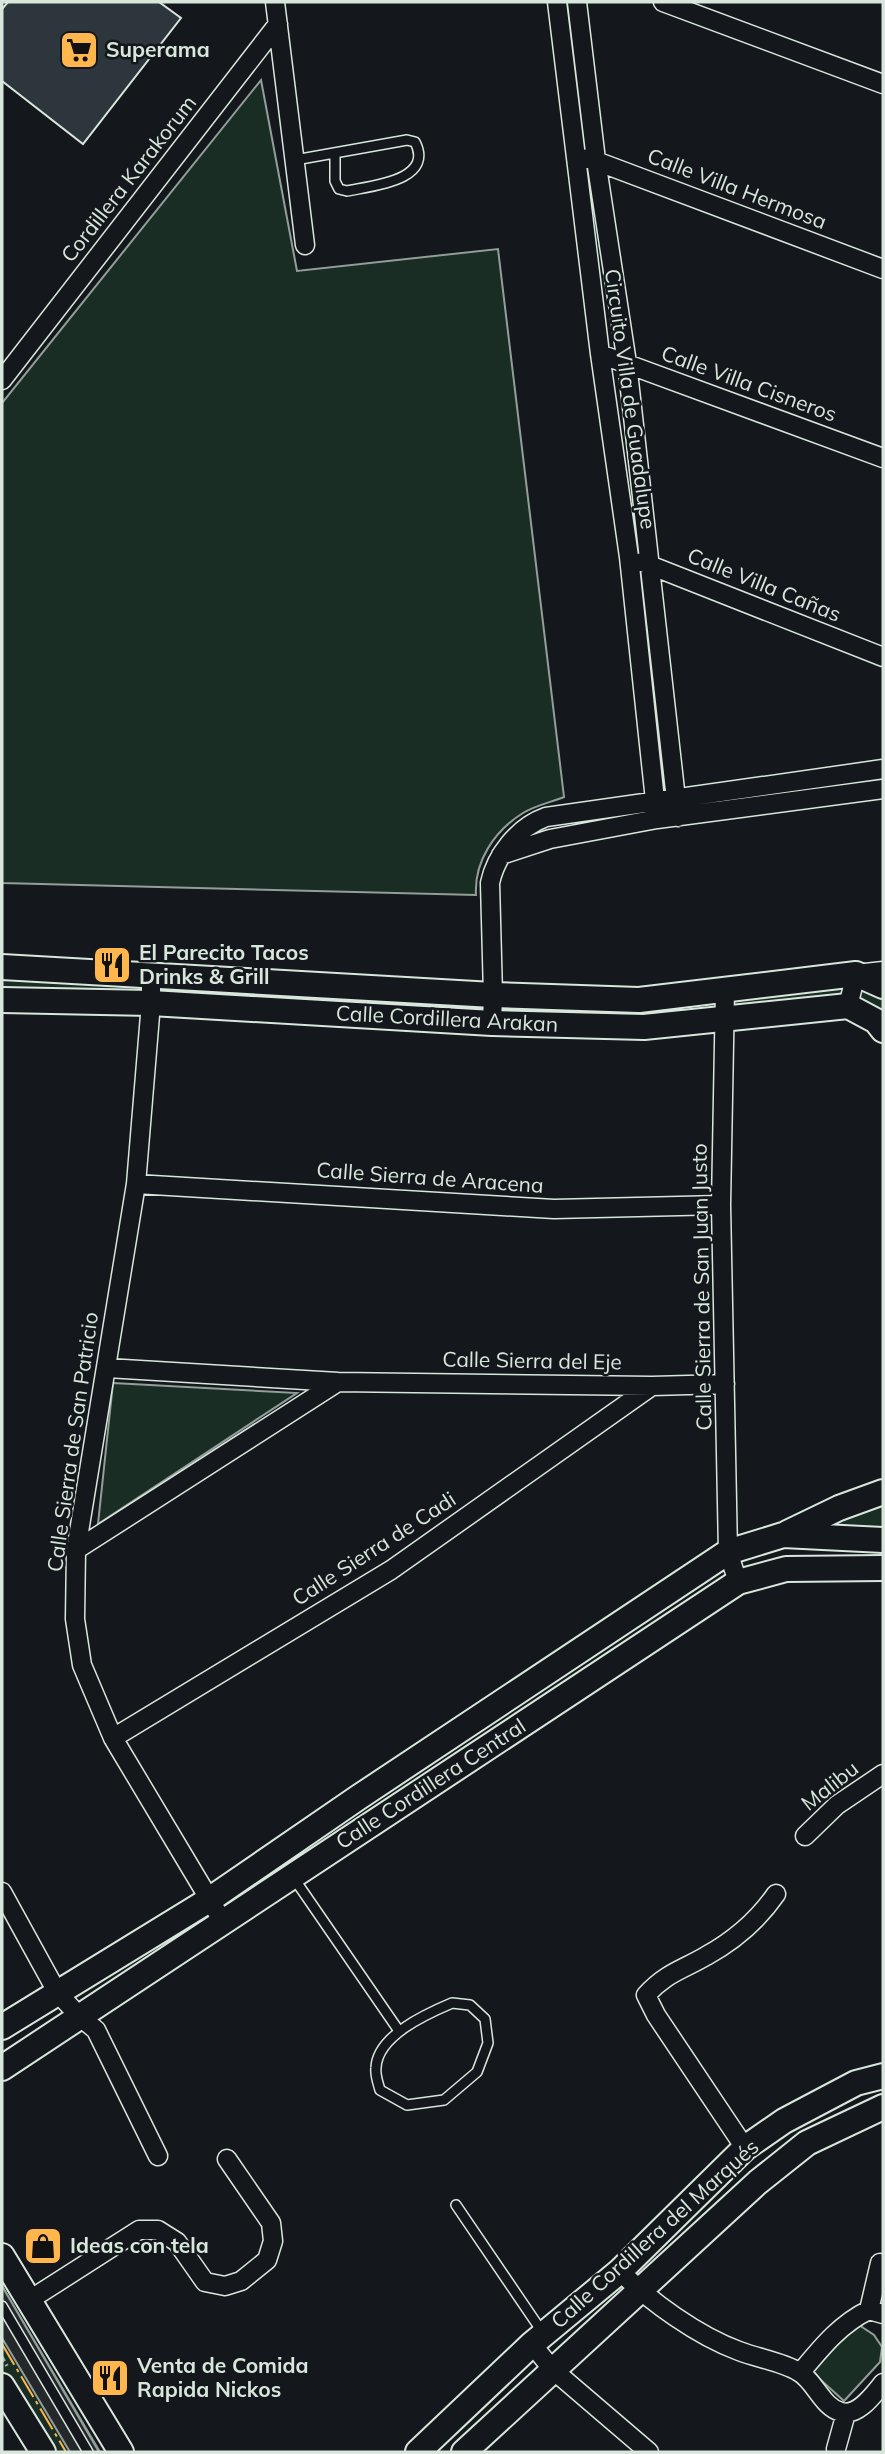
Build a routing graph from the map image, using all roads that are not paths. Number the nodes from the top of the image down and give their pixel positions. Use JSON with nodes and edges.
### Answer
{"nodes":[{"id":1,"x":275,"y":2,"type":"edge"},
{"id":2,"x":557,"y":2,"type":"edge"},
{"id":3,"x":578,"y":2,"type":"edge"},
{"id":4,"x":663,"y":2,"type":"edge"},
{"id":5,"x":278,"y":24,"type":"junction"},
{"id":6,"x":883,"y":84,"type":"edge"},
{"id":7,"x":335,"y":153,"type":"junction"},
{"id":8,"x":575,"y":153,"type":"junction"},
{"id":9,"x":295,"y":160,"type":"junction"},
{"id":10,"x":596,"y":160,"type":"junction"},
{"id":11,"x":305,"y":245,"type":"dead end"},
{"id":12,"x":883,"y":269,"type":"edge"},
{"id":13,"x":600,"y":354,"type":"junction"},
{"id":14,"x":627,"y":363,"type":"junction"},
{"id":15,"x":2,"y":380,"type":"edge"},
{"id":16,"x":883,"y":458,"type":"edge"},
{"id":17,"x":629,"y":557,"type":"junction"},
{"id":18,"x":651,"y":565,"type":"junction"},
{"id":19,"x":883,"y":657,"type":"edge"},
{"id":20,"x":883,"y":769,"type":"edge"},
{"id":21,"x":883,"y":789,"type":"edge"},
{"id":22,"x":675,"y":799,"type":"junction"},
{"id":23,"x":656,"y":811,"type":"junction"},
{"id":24,"x":678,"y":817,"type":"junction"},
{"id":25,"x":2,"y":967,"type":"edge"},
{"id":26,"x":883,"y":971,"type":"edge"},
{"id":27,"x":856,"y":974,"type":"junction"},
{"id":28,"x":151,"y":976,"type":"junction"},
{"id":29,"x":883,"y":986,"type":"edge"},
{"id":30,"x":725,"y":990,"type":"junction"},
{"id":31,"x":493,"y":995,"type":"junction"},
{"id":32,"x":2,"y":1000,"type":"edge"},
{"id":33,"x":151,"y":1003,"type":"junction"},
{"id":34,"x":848,"y":1006,"type":"junction"},
{"id":35,"x":724,"y":1018,"type":"junction"},
{"id":36,"x":492,"y":1023,"type":"junction"},
{"id":37,"x":883,"y":1030,"type":"edge"},
{"id":38,"x":136,"y":1184,"type":"junction"},
{"id":39,"x":721,"y":1205,"type":"junction"},
{"id":40,"x":107,"y":1368,"type":"junction"},
{"id":41,"x":338,"y":1382,"type":"junction"},
{"id":42,"x":725,"y":1384,"type":"junction"},
{"id":43,"x":653,"y":1386,"type":"junction"},
{"id":44,"x":883,"y":1492,"type":"edge"},
{"id":45,"x":783,"y":1535,"type":"junction"},
{"id":46,"x":883,"y":1540,"type":"edge"},
{"id":47,"x":76,"y":1550,"type":"junction"},
{"id":48,"x":728,"y":1552,"type":"junction"},
{"id":49,"x":883,"y":1568,"type":"edge"},
{"id":50,"x":738,"y":1582,"type":"junction"},
{"id":51,"x":113,"y":1738,"type":"junction"},
{"id":52,"x":883,"y":1774,"type":"edge"},
{"id":53,"x":359,"y":1797,"type":"junction"},
{"id":54,"x":374,"y":1822,"type":"junction"},
{"id":55,"x":805,"y":1836,"type":"dead end"},
{"id":56,"x":293,"y":1876,"type":"junction"},
{"id":57,"x":2,"y":1892,"type":"edge"},
{"id":58,"x":776,"y":1894,"type":"dead end"},
{"id":59,"x":209,"y":1900,"type":"junction"},
{"id":60,"x":223,"y":1922,"type":"junction"},
{"id":61,"x":57,"y":1992,"type":"junction"},
{"id":62,"x":79,"y":2016,"type":"junction"},
{"id":63,"x":2,"y":2027,"type":"edge"},
{"id":64,"x":399,"y":2031,"type":"junction"},
{"id":65,"x":2,"y":2068,"type":"edge"},
{"id":66,"x":883,"y":2076,"type":"edge"},
{"id":67,"x":883,"y":2107,"type":"edge"},
{"id":68,"x":745,"y":2148,"type":"junction"},
{"id":69,"x":158,"y":2156,"type":"dead end"},
{"id":70,"x":227,"y":2159,"type":"dead end"},
{"id":71,"x":456,"y":2205,"type":"dead end"},
{"id":72,"x":2,"y":2256,"type":"edge"},
{"id":73,"x":880,"y":2263,"type":"dead end"},
{"id":74,"x":620,"y":2271,"type":"junction"},
{"id":75,"x":639,"y":2291,"type":"junction"},
{"id":76,"x":28,"y":2301,"type":"junction"},
{"id":77,"x":2,"y":2306,"type":"edge"},
{"id":78,"x":876,"y":2312,"type":"edge"},
{"id":79,"x":538,"y":2339,"type":"junction"},
{"id":80,"x":552,"y":2369,"type":"junction"},
{"id":81,"x":801,"y":2372,"type":"junction"},
{"id":82,"x":883,"y":2383,"type":"edge"},
{"id":83,"x":2,"y":2386,"type":"edge"},
{"id":84,"x":846,"y":2413,"type":"junction"},
{"id":85,"x":836,"y":2449,"type":"dead end"},
{"id":86,"x":43,"y":2452,"type":"edge"},
{"id":87,"x":88,"y":2452,"type":"edge"},
{"id":88,"x":121,"y":2452,"type":"edge"},
{"id":89,"x":418,"y":2452,"type":"edge"},
{"id":90,"x":464,"y":2452,"type":"edge"},
{"id":91,"x":649,"y":2452,"type":"edge"}],
"edges":[{"from":1,"to":5,"type":"street"},
{"from":2,"to":8,"type":"street","name":"Circuito Villa de Guadalupe"},
{"from":3,"to":10,"type":"street","name":"Circuito Villa de Guadalupe"},
{"from":4,"to":6,"type":"street"},
{"from":5,"to":9,"type":"street"},
{"from":5,"to":15,"type":"street","name":"Cordillera Karakorum"},
{"from":7,"to":7,"type":"lane"},
{"from":7,"to":9,"type":"lane"},
{"from":8,"to":10,"type":"street","name":"Calle Villa Hermosa"},
{"from":8,"to":13,"type":"street","name":"Circuito Villa de Guadalupe"},
{"from":9,"to":11,"type":"street"},
{"from":10,"to":12,"type":"street","name":"Calle Villa Hermosa"},
{"from":10,"to":14,"type":"street","name":"Circuito Villa de Guadalupe"},
{"from":13,"to":14,"type":"street","name":"Calle Villa Cisneros"},
{"from":13,"to":17,"type":"street","name":"Circuito Villa de Guadalupe"},
{"from":14,"to":16,"type":"street","name":"Calle Villa Cisneros"},
{"from":14,"to":18,"type":"street","name":"Circuito Villa de Guadalupe"},
{"from":17,"to":18,"type":"street","name":"Calle Villa Cañas"},
{"from":17,"to":23,"type":"street","name":"Circuito Villa de Guadalupe"},
{"from":18,"to":19,"type":"street","name":"Calle Villa Cañas"},
{"from":18,"to":22,"type":"street","name":"Circuito Villa de Guadalupe"},
{"from":20,"to":22,"type":"street"},
{"from":21,"to":24,"type":"street"},
{"from":22,"to":23,"type":"street"},
{"from":22,"to":24,"type":"street","name":"Circuito Villa de Guadalupe"},
{"from":23,"to":24,"type":"street"},
{"from":23,"to":31,"type":"street"},
{"from":25,"to":28,"type":"street","name":"Calle Cordillera Arakan"},
{"from":26,"to":27,"type":"street"},
{"from":27,"to":29,"type":"street"},
{"from":27,"to":30,"type":"street","name":"Calle Cordillera Arakan"},
{"from":27,"to":34,"type":"street"},
{"from":28,"to":31,"type":"street","name":"Calle Cordillera Arakan"},
{"from":28,"to":33,"type":"street","name":"Calle Sierra de San Patricio"},
{"from":30,"to":31,"type":"street","name":"Calle Cordillera Arakan"},
{"from":30,"to":35,"type":"street","name":"Calle Sierra de San Juan Justo"},
{"from":31,"to":36,"type":"street"},
{"from":32,"to":33,"type":"street","name":"Calle Cordillera Arakan"},
{"from":33,"to":36,"type":"street","name":"Calle Cordillera Arakan"},
{"from":33,"to":38,"type":"street","name":"Calle Sierra de San Patricio"},
{"from":34,"to":35,"type":"street","name":"Calle Cordillera Arakan"},
{"from":34,"to":37,"type":"street"},
{"from":35,"to":36,"type":"street","name":"Calle Cordillera Arakan"},
{"from":35,"to":39,"type":"street","name":"Calle Sierra de San Juan Justo"},
{"from":38,"to":39,"type":"street","name":"Calle Sierra de Aracena"},
{"from":38,"to":40,"type":"street","name":"Calle Sierra de San Patricio"},
{"from":39,"to":42,"type":"street","name":"Calle Sierra de San Juan Justo"},
{"from":40,"to":41,"type":"street","name":"Calle Sierra del Eje"},
{"from":40,"to":47,"type":"street","name":"Calle Sierra de San Patricio"},
{"from":41,"to":43,"type":"street","name":"Calle Sierra del Eje"},
{"from":41,"to":47,"type":"street"},
{"from":42,"to":43,"type":"street","name":"Calle Sierra del Eje"},
{"from":42,"to":48,"type":"street","name":"Calle Sierra de San Juan Justo"},
{"from":43,"to":51,"type":"street","name":"Calle Sierra de Cadi"},
{"from":44,"to":45,"type":"street"},
{"from":45,"to":46,"type":"street","name":"Calle Cordillera Central"},
{"from":45,"to":48,"type":"street","name":"Calle Cordillera Central"},
{"from":47,"to":51,"type":"street","name":"Calle Sierra de San Patricio"},
{"from":48,"to":50,"type":"street","name":"Calle Sierra de San Juan Justo"},
{"from":48,"to":53,"type":"street","name":"Calle Cordillera Central"},
{"from":49,"to":50,"type":"street","name":"Calle Cordillera Central"},
{"from":50,"to":54,"type":"street","name":"Calle Cordillera Central"},
{"from":51,"to":59,"type":"street","name":"Calle Sierra de San Patricio"},
{"from":52,"to":55,"type":"street","name":"Malibu"},
{"from":53,"to":54,"type":"street"},
{"from":53,"to":59,"type":"street","name":"Calle Cordillera Central"},
{"from":54,"to":56,"type":"street","name":"Calle Cordillera Central"},
{"from":56,"to":60,"type":"street","name":"Calle Cordillera Central"},
{"from":56,"to":64,"type":"lane"},
{"from":57,"to":61,"type":"street"},
{"from":58,"to":68,"type":"street"},
{"from":59,"to":60,"type":"street","name":"Calle Sierra de San Patricio"},
{"from":59,"to":61,"type":"street","name":"Calle Cordillera Central"},
{"from":60,"to":62,"type":"street","name":"Calle Cordillera Central"},
{"from":61,"to":62,"type":"street"},
{"from":61,"to":63,"type":"street","name":"Calle Cordillera Central"},
{"from":62,"to":65,"type":"street","name":"Calle Cordillera Central"},
{"from":62,"to":69,"type":"street"},
{"from":64,"to":64,"type":"lane"},
{"from":66,"to":68,"type":"street","name":"Calle Cordillera del Marqués"},
{"from":67,"to":75,"type":"street","name":"Calle Cordillera del Marqués"},
{"from":68,"to":74,"type":"street","name":"Calle Cordillera del Marqués"},
{"from":70,"to":76,"type":"street"},
{"from":71,"to":79,"type":"lane"},
{"from":72,"to":76,"type":"street"},
{"from":73,"to":78,"type":"street"},
{"from":74,"to":75,"type":"street"},
{"from":74,"to":79,"type":"street","name":"Calle Cordillera del Marqués"},
{"from":75,"to":80,"type":"street","name":"Calle Cordillera del Marqués"},
{"from":75,"to":81,"type":"street"},
{"from":76,"to":88,"type":"street"},
{"from":77,"to":87,"type":"lane"},
{"from":78,"to":81,"type":"street"},
{"from":79,"to":80,"type":"street"},
{"from":79,"to":89,"type":"street","name":"Calle Cordillera del Marqués"},
{"from":80,"to":90,"type":"street","name":"Calle Cordillera del Marqués"},
{"from":80,"to":91,"type":"street"},
{"from":81,"to":84,"type":"street"},
{"from":82,"to":84,"type":"street"},
{"from":83,"to":86,"type":"street"},
{"from":84,"to":85,"type":"street"}]}
